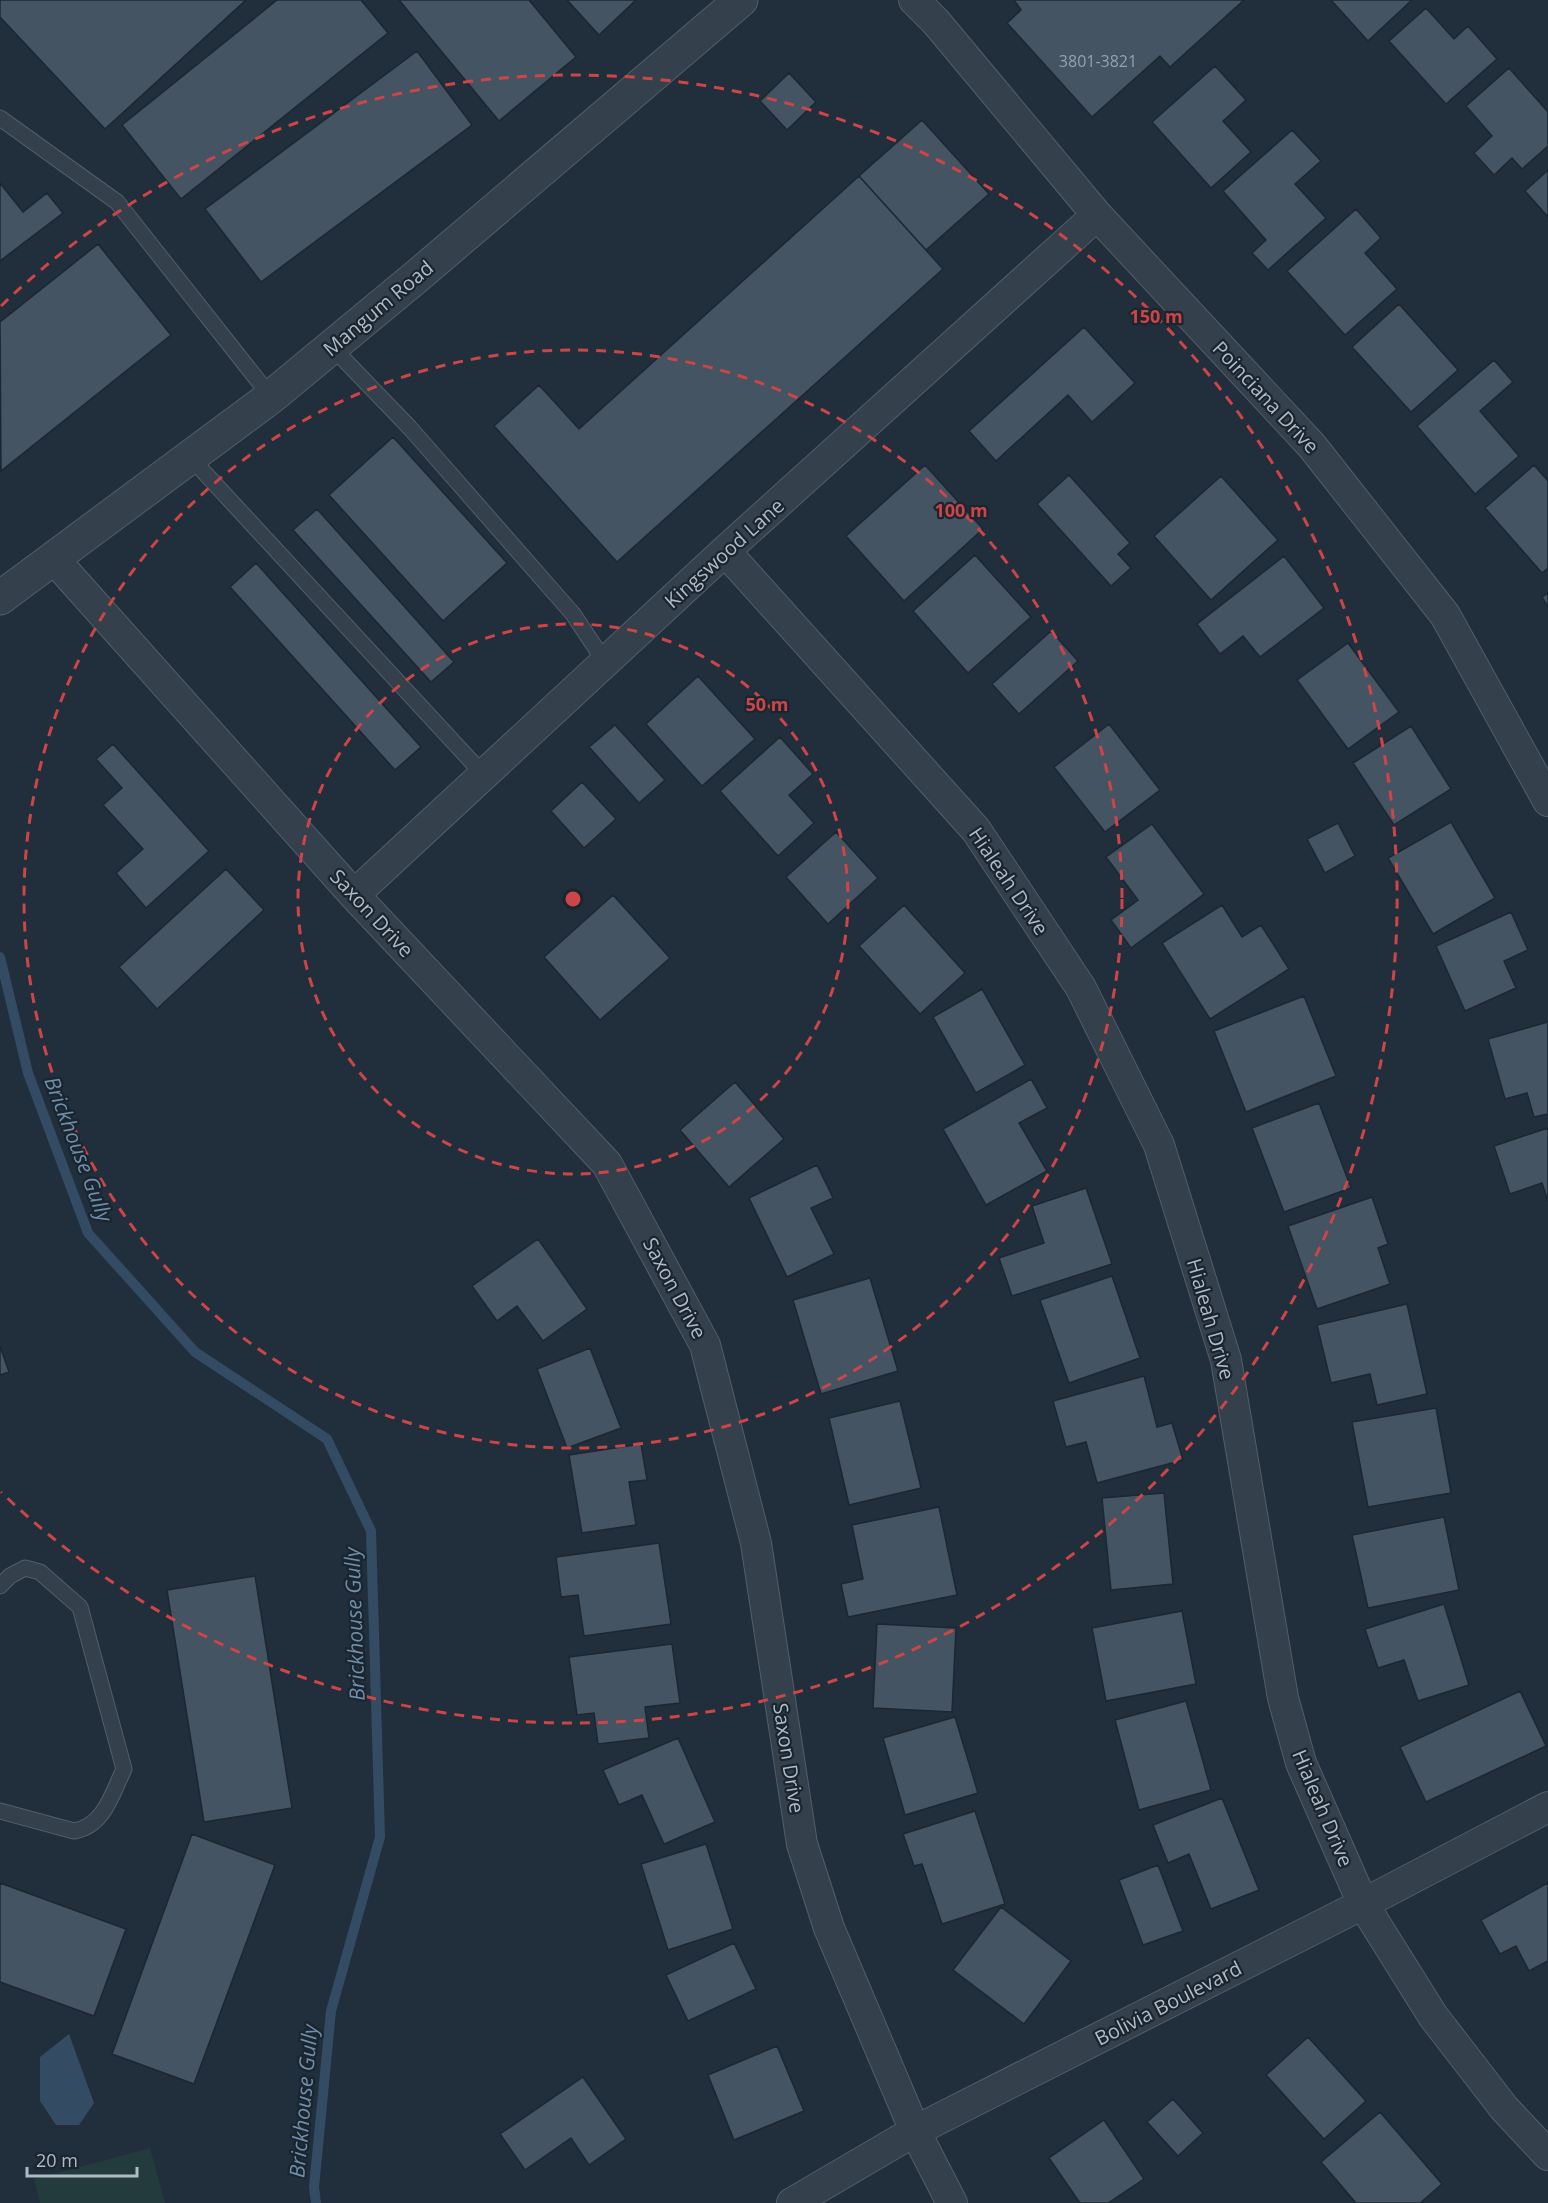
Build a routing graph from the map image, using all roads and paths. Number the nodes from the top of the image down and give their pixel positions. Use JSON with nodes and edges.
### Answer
{"nodes":[{"id":1,"x":741,"y":0,"type":"edge"},
{"id":2,"x":914,"y":0,"type":"edge"},
{"id":3,"x":0,"y":118,"type":"edge"},
{"id":4,"x":1097,"y":215,"type":"junction"},
{"id":5,"x":331,"y":346,"type":"junction"},
{"id":6,"x":271,"y":397,"type":"junction"},
{"id":7,"x":190,"y":457,"type":"junction"},
{"id":8,"x":725,"y":552,"type":"junction"},
{"id":9,"x":53,"y":558,"type":"junction"},
{"id":10,"x":0,"y":598,"type":"edge"},
{"id":11,"x":605,"y":662,"type":"junction"},
{"id":12,"x":484,"y":775,"type":"junction"},
{"id":13,"x":1548,"y":801,"type":"edge"},
{"id":14,"x":354,"y":895,"type":"junction"},
{"id":15,"x":0,"y":1586,"type":"edge"},
{"id":16,"x":1548,"y":1807,"type":"edge"},
{"id":17,"x":0,"y":1811,"type":"edge"},
{"id":18,"x":1363,"y":1904,"type":"junction"},
{"id":19,"x":915,"y":2131,"type":"junction"},
{"id":20,"x":1548,"y":2155,"type":"edge"},
{"id":21,"x":792,"y":2203,"type":"edge"},
{"id":22,"x":952,"y":2203,"type":"edge"}],
"edges":[{"from":1,"to":5,"type":"street","name":"Mangum Road"},
{"from":2,"to":4,"type":"street","name":"Poinciana Drive"},
{"from":3,"to":6,"type":"lane"},
{"from":4,"to":8,"type":"street","name":"Kingswood Lane"},
{"from":4,"to":13,"type":"street","name":"Poinciana Drive"},
{"from":5,"to":6,"type":"street","name":"Mangum Road"},
{"from":5,"to":11,"type":"lane"},
{"from":6,"to":7,"type":"street","name":"Mangum Road"},
{"from":7,"to":9,"type":"street","name":"Mangum Road"},
{"from":7,"to":12,"type":"lane"},
{"from":8,"to":11,"type":"street","name":"Kingswood Lane"},
{"from":8,"to":18,"type":"street","name":"Hialeah Drive"},
{"from":9,"to":10,"type":"street","name":"Mangum Road"},
{"from":9,"to":14,"type":"street","name":"Saxon Drive"},
{"from":11,"to":12,"type":"street","name":"Kingswood Lane"},
{"from":12,"to":14,"type":"street","name":"Kingswood Lane"},
{"from":14,"to":19,"type":"street","name":"Saxon Drive"},
{"from":15,"to":17,"type":"lane"},
{"from":16,"to":18,"type":"street","name":"Bolivia Boulevard"},
{"from":18,"to":19,"type":"street","name":"Bolivia Boulevard"},
{"from":18,"to":20,"type":"street","name":"Hialeah Drive"},
{"from":19,"to":21,"type":"street","name":"Bolivia Boulevard"},
{"from":19,"to":22,"type":"street","name":"Saxon Drive"}]}
